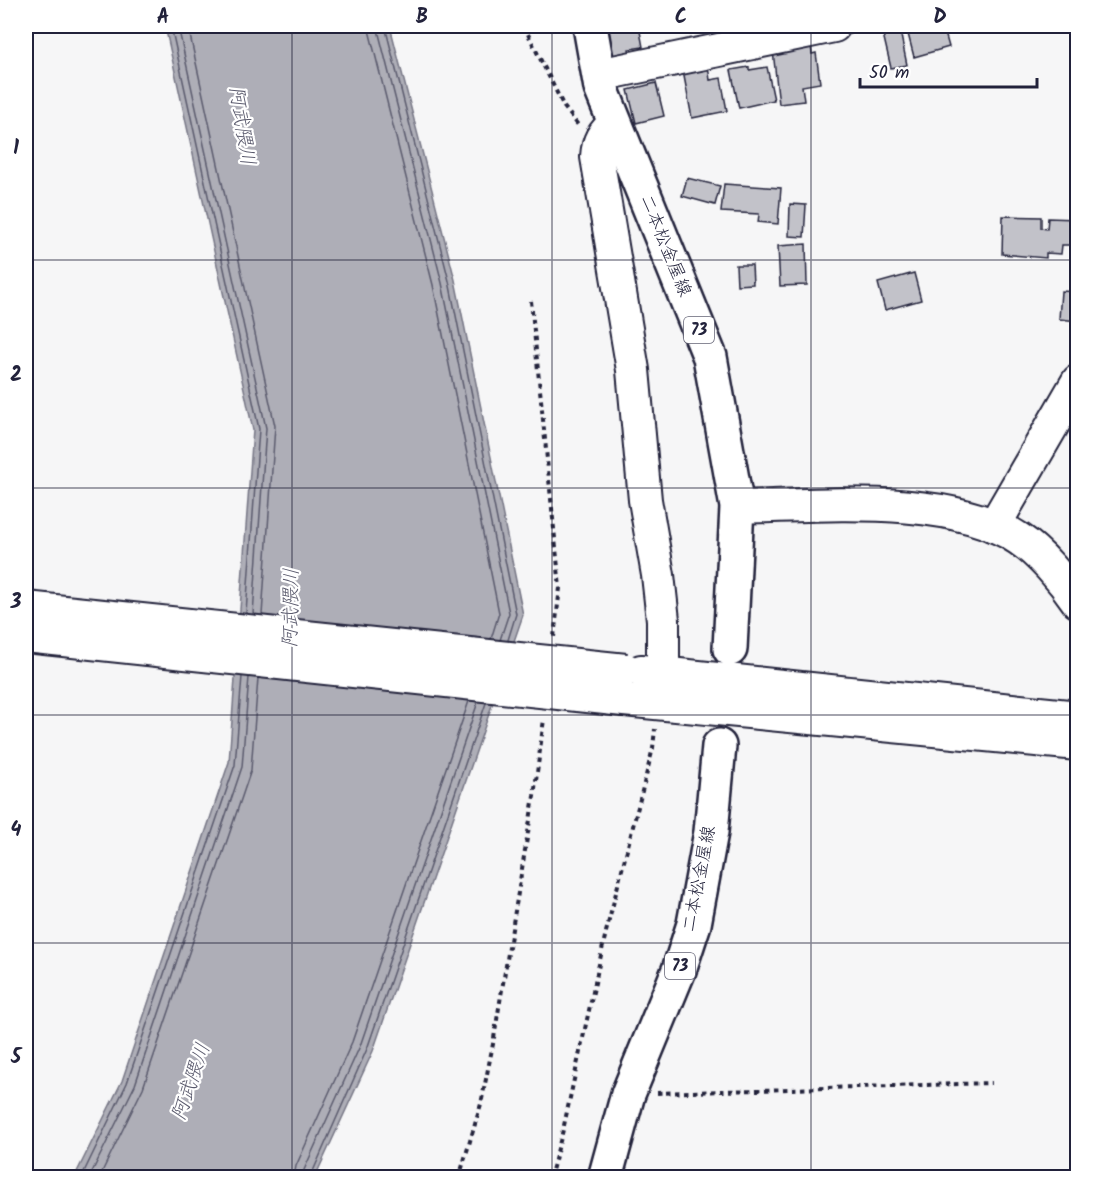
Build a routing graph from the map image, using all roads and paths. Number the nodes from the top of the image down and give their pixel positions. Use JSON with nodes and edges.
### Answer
{"nodes":[{"id":1,"x":524,"y":26,"type":"edge"},
{"id":2,"x":590,"y":26,"type":"edge"},
{"id":3,"x":834,"y":26,"type":"edge"},
{"id":4,"x":599,"y":75,"type":"junction"},
{"id":5,"x":615,"y":123,"type":"junction"},
{"id":6,"x":597,"y":157,"type":"junction"},
{"id":7,"x":531,"y":300,"type":"dead end"},
{"id":8,"x":1077,"y":381,"type":"edge"},
{"id":9,"x":737,"y":507,"type":"junction"},
{"id":10,"x":994,"y":526,"type":"junction"},
{"id":11,"x":1077,"y":602,"type":"edge"},
{"id":12,"x":26,"y":608,"type":"edge"},
{"id":13,"x":26,"y":636,"type":"edge"},
{"id":14,"x":553,"y":646,"type":"dead end"},
{"id":15,"x":730,"y":649,"type":"dead end"},
{"id":16,"x":663,"y":674,"type":"junction"},
{"id":17,"x":657,"y":705,"type":"junction"},
{"id":18,"x":544,"y":715,"type":"dead end"},
{"id":19,"x":1077,"y":717,"type":"edge"},
{"id":20,"x":1077,"y":744,"type":"edge"},
{"id":21,"x":719,"y":746,"type":"dead end"},
{"id":22,"x":992,"y":1083,"type":"dead end"},
{"id":23,"x":627,"y":1094,"type":"junction"},
{"id":24,"x":459,"y":1178,"type":"edge"},
{"id":25,"x":550,"y":1178,"type":"edge"},
{"id":26,"x":605,"y":1178,"type":"edge"}],
"edges":[{"from":1,"to":6,"type":"path"},
{"from":2,"to":4,"type":"main road","name":"二本松金屋線","number":"73"},
{"from":3,"to":4,"type":"street"},
{"from":4,"to":5,"type":"main road","name":"二本松金屋線","number":"73"},
{"from":5,"to":6,"type":"street"},
{"from":5,"to":9,"type":"main road","name":"二本松金屋線","number":"73"},
{"from":6,"to":16,"type":"street"},
{"from":7,"to":14,"type":"path"},
{"from":8,"to":10,"type":"street"},
{"from":9,"to":10,"type":"street"},
{"from":9,"to":15,"type":"main road","name":"二本松金屋線","number":"73"},
{"from":10,"to":11,"type":"street"},
{"from":12,"to":16,"type":"street","bridge":true},
{"from":13,"to":17,"type":"street","bridge":true},
{"from":16,"to":19,"type":"street"},
{"from":17,"to":20,"type":"street"},
{"from":17,"to":25,"type":"path"},
{"from":18,"to":24,"type":"path"},
{"from":21,"to":23,"type":"main road","name":"二本松金屋線","number":"73"},
{"from":22,"to":23,"type":"path"},
{"from":23,"to":26,"type":"main road","name":"二本松金屋線","number":"73"}]}
